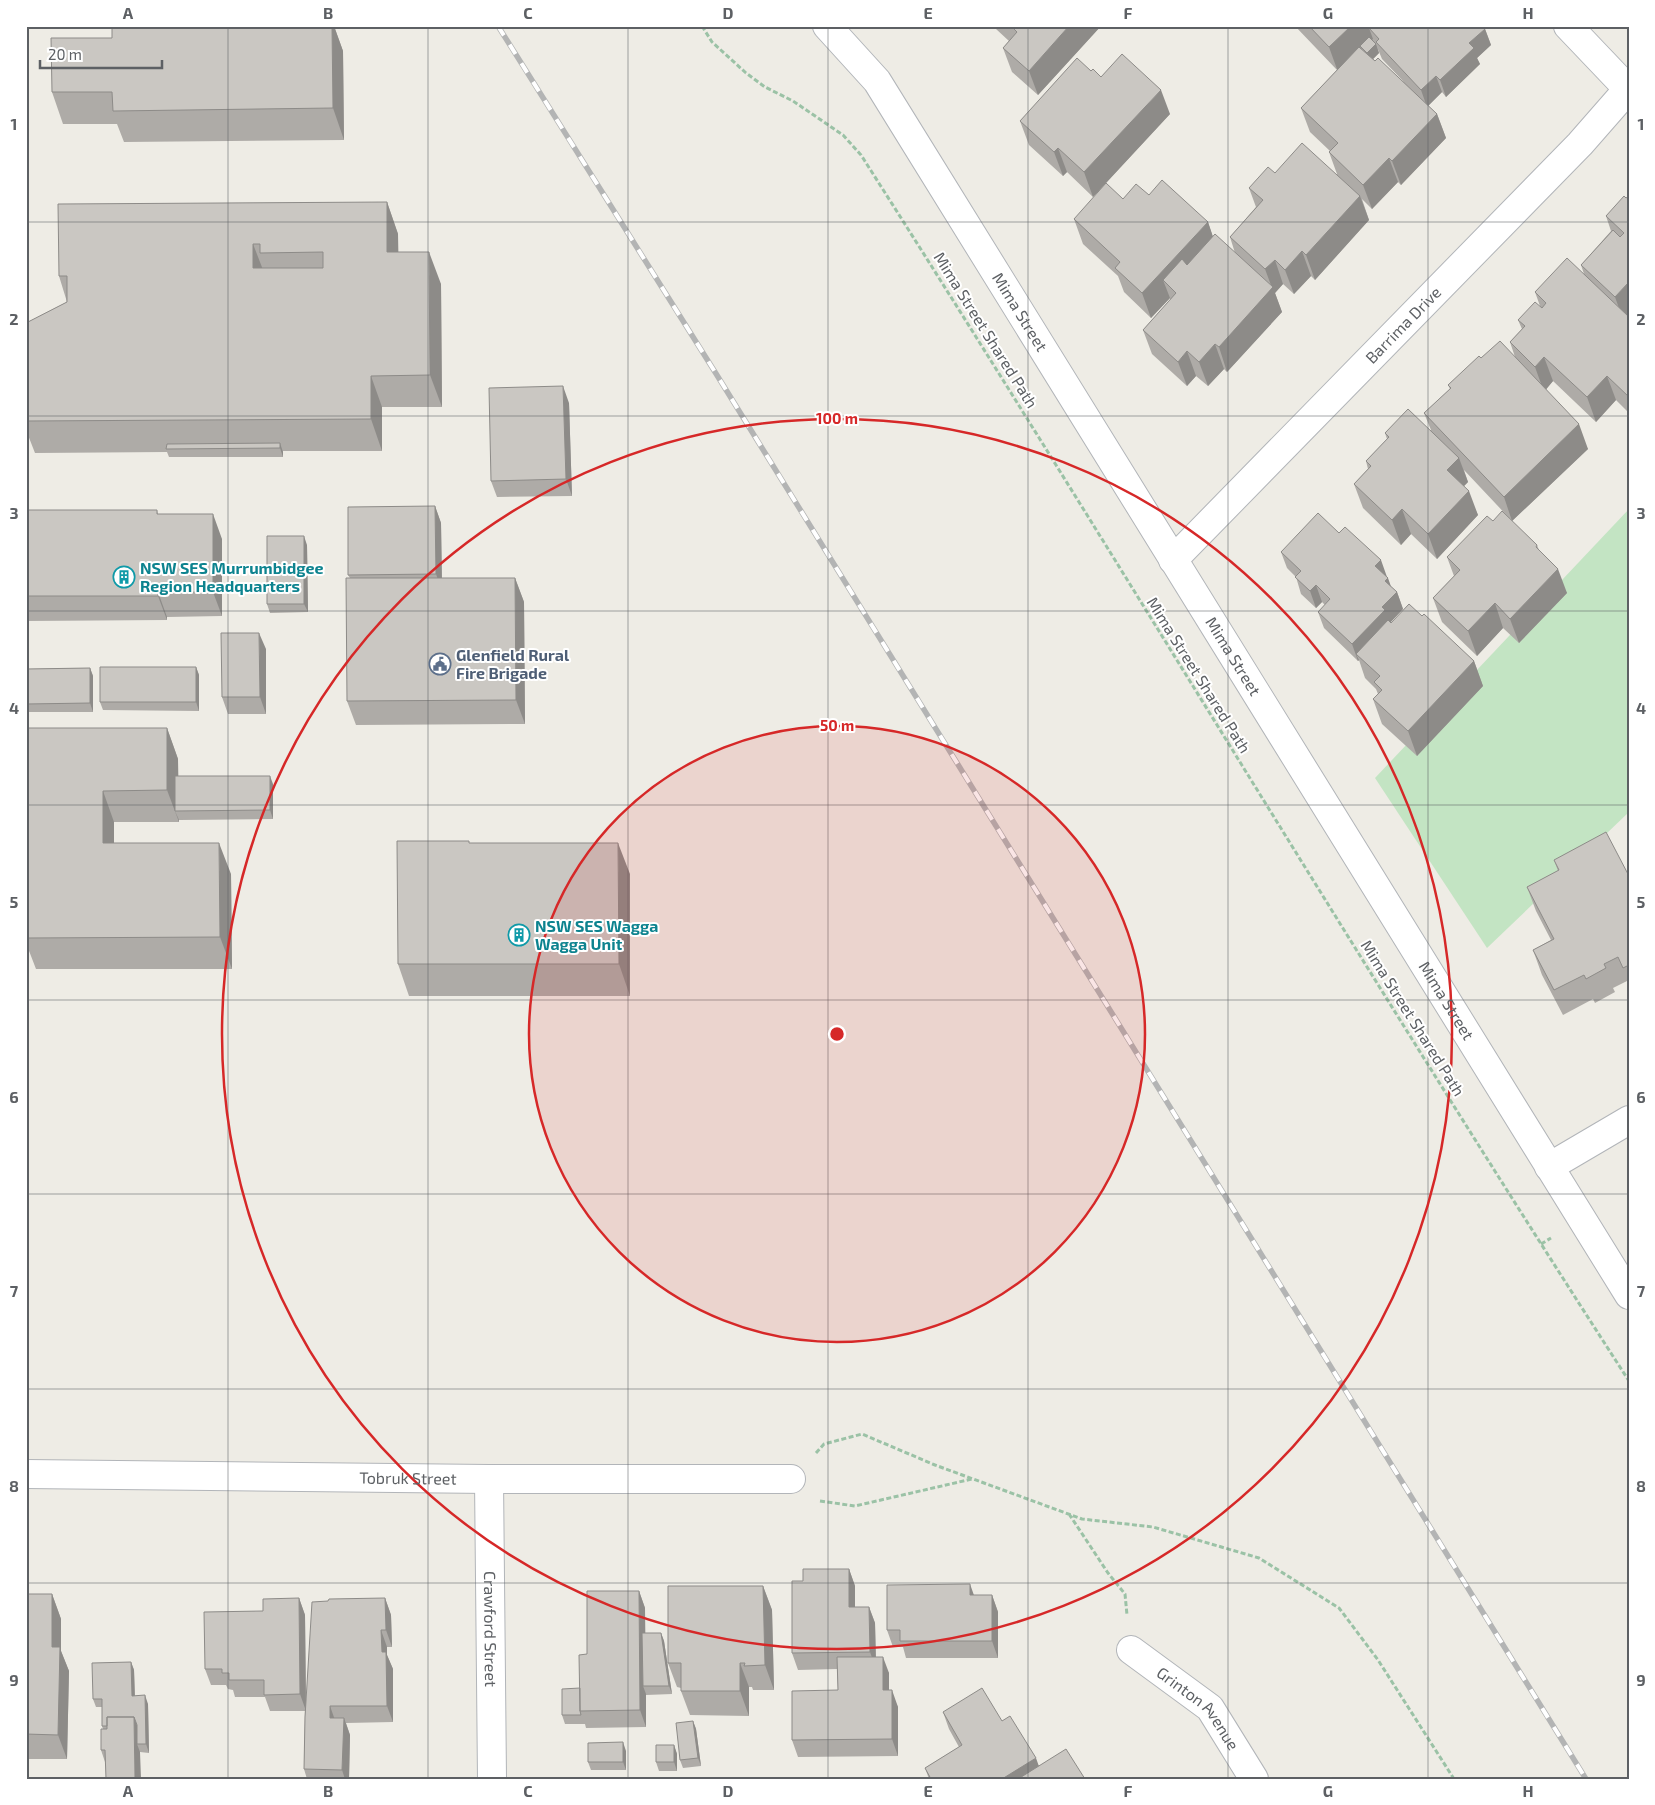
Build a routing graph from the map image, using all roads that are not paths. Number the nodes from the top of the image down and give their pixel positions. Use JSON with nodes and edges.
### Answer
{"nodes":[{"id":1,"x":827,"y":26,"type":"edge"},
{"id":2,"x":1568,"y":26,"type":"edge"},
{"id":3,"x":1628,"y":89,"type":"edge"},
{"id":4,"x":1173,"y":560,"type":"junction"},
{"id":5,"x":1629,"y":1120,"type":"edge"},
{"id":6,"x":1549,"y":1167,"type":"junction"},
{"id":7,"x":1629,"y":1295,"type":"edge"},
{"id":8,"x":26,"y":1474,"type":"edge"},
{"id":9,"x":489,"y":1479,"type":"junction"},
{"id":10,"x":791,"y":1479,"type":"road end"},
{"id":11,"x":1131,"y":1650,"type":"road end"},
{"id":12,"x":492,"y":1779,"type":"edge"},
{"id":13,"x":1254,"y":1779,"type":"edge"}],
"edges":[{"from":1,"to":4,"type":"street","name":"Mima Street"},
{"from":2,"to":3,"type":"street"},
{"from":3,"to":4,"type":"street","name":"Barrima Drive"},
{"from":4,"to":6,"type":"street","name":"Mima Street"},
{"from":5,"to":6,"type":"street"},
{"from":6,"to":7,"type":"street","name":"Mima Street"},
{"from":8,"to":9,"type":"street","name":"Tobruk Street"},
{"from":9,"to":10,"type":"street","name":"Tobruk Street"},
{"from":9,"to":12,"type":"street","name":"Crawford Street"},
{"from":11,"to":13,"type":"street","name":"Grinton Avenue"}]}
